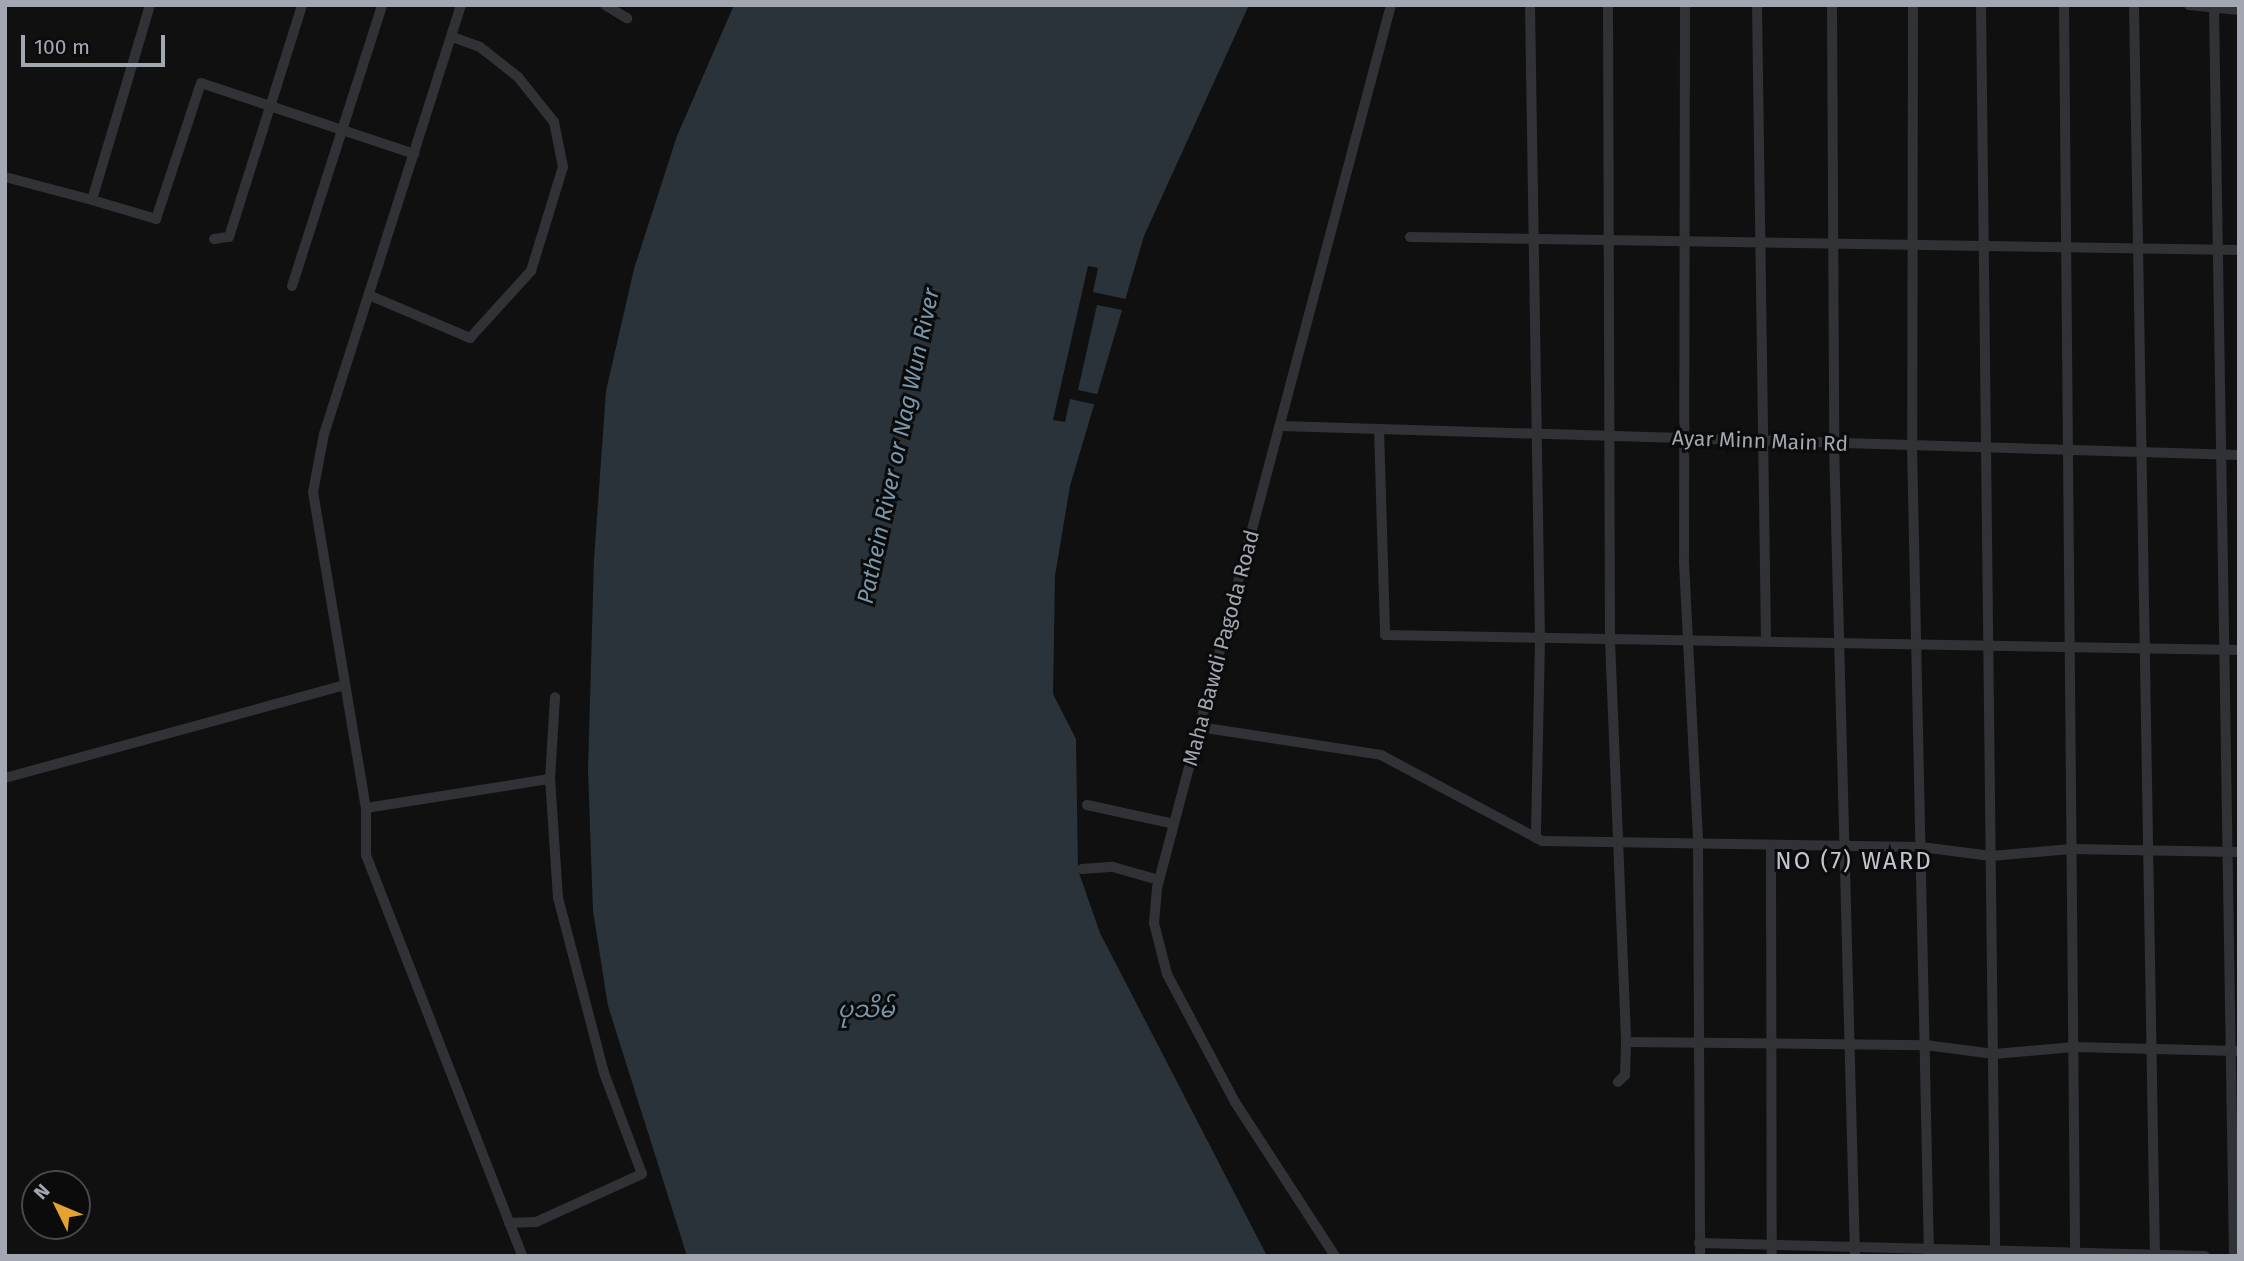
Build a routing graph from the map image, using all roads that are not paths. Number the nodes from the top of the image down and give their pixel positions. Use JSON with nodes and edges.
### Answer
{"nodes":[{"id":1,"x":150,"y":5,"type":"edge"},
{"id":2,"x":302,"y":5,"type":"edge"},
{"id":3,"x":382,"y":5,"type":"edge"},
{"id":4,"x":461,"y":5,"type":"edge"},
{"id":5,"x":605,"y":5,"type":"edge"},
{"id":6,"x":1391,"y":5,"type":"edge"},
{"id":7,"x":1530,"y":5,"type":"edge"},
{"id":8,"x":1608,"y":5,"type":"edge"},
{"id":9,"x":1685,"y":5,"type":"edge"},
{"id":10,"x":1757,"y":5,"type":"edge"},
{"id":11,"x":1832,"y":5,"type":"edge"},
{"id":12,"x":1913,"y":5,"type":"edge"},
{"id":13,"x":1981,"y":5,"type":"edge"},
{"id":14,"x":2064,"y":5,"type":"edge"},
{"id":15,"x":2134,"y":5,"type":"edge"},
{"id":16,"x":2189,"y":5,"type":"edge"},
{"id":17,"x":2214,"y":9,"type":"junction"},
{"id":18,"x":2239,"y":10,"type":"edge"},
{"id":19,"x":626,"y":18,"type":"dead end"},
{"id":20,"x":452,"y":37,"type":"junction"},
{"id":21,"x":270,"y":107,"type":"junction"},
{"id":22,"x":342,"y":130,"type":"junction"},
{"id":23,"x":414,"y":154,"type":"junction"},
{"id":24,"x":5,"y":177,"type":"edge"},
{"id":25,"x":92,"y":200,"type":"junction"},
{"id":26,"x":1410,"y":237,"type":"dead end"},
{"id":27,"x":214,"y":239,"type":"dead end"},
{"id":28,"x":1533,"y":240,"type":"junction"},
{"id":29,"x":1689,"y":242,"type":"junction"},
{"id":30,"x":1610,"y":243,"type":"junction"},
{"id":31,"x":1761,"y":243,"type":"junction"},
{"id":32,"x":1832,"y":244,"type":"junction"},
{"id":33,"x":1909,"y":245,"type":"junction"},
{"id":34,"x":1986,"y":246,"type":"junction"},
{"id":35,"x":2067,"y":247,"type":"junction"},
{"id":36,"x":2142,"y":249,"type":"junction"},
{"id":37,"x":2217,"y":250,"type":"junction"},
{"id":38,"x":2239,"y":250,"type":"edge"},
{"id":39,"x":292,"y":286,"type":"dead end"},
{"id":40,"x":371,"y":296,"type":"junction"},
{"id":41,"x":1281,"y":426,"type":"junction"},
{"id":42,"x":1379,"y":429,"type":"junction"},
{"id":43,"x":1536,"y":434,"type":"junction"},
{"id":44,"x":1609,"y":436,"type":"junction"},
{"id":45,"x":1685,"y":439,"type":"junction"},
{"id":46,"x":1763,"y":441,"type":"junction"},
{"id":47,"x":1834,"y":443,"type":"junction"},
{"id":48,"x":1912,"y":445,"type":"junction"},
{"id":49,"x":1988,"y":447,"type":"junction"},
{"id":50,"x":2064,"y":450,"type":"junction"},
{"id":51,"x":2142,"y":452,"type":"junction"},
{"id":52,"x":2218,"y":454,"type":"junction"},
{"id":53,"x":2239,"y":455,"type":"edge"},
{"id":54,"x":1540,"y":640,"type":"junction"},
{"id":55,"x":1611,"y":640,"type":"junction"},
{"id":56,"x":1766,"y":641,"type":"junction"},
{"id":57,"x":1838,"y":641,"type":"junction"},
{"id":58,"x":1687,"y":642,"type":"junction"},
{"id":59,"x":1921,"y":643,"type":"junction"},
{"id":60,"x":1991,"y":645,"type":"junction"},
{"id":61,"x":2069,"y":647,"type":"junction"},
{"id":62,"x":2147,"y":649,"type":"junction"},
{"id":63,"x":2222,"y":650,"type":"junction"},
{"id":64,"x":2239,"y":650,"type":"edge"},
{"id":65,"x":341,"y":686,"type":"junction"},
{"id":66,"x":555,"y":697,"type":"dead end"},
{"id":67,"x":1199,"y":727,"type":"junction"},
{"id":68,"x":5,"y":778,"type":"edge"},
{"id":69,"x":550,"y":779,"type":"junction"},
{"id":70,"x":1087,"y":805,"type":"dead end"},
{"id":71,"x":366,"y":808,"type":"junction"},
{"id":72,"x":1174,"y":824,"type":"junction"},
{"id":73,"x":1536,"y":838,"type":"junction"},
{"id":74,"x":1616,"y":842,"type":"junction"},
{"id":75,"x":1698,"y":844,"type":"junction"},
{"id":76,"x":1771,"y":845,"type":"junction"},
{"id":77,"x":1846,"y":846,"type":"junction"},
{"id":78,"x":1921,"y":847,"type":"junction"},
{"id":79,"x":2071,"y":849,"type":"junction"},
{"id":80,"x":2149,"y":850,"type":"junction"},
{"id":81,"x":2234,"y":852,"type":"edge"},
{"id":82,"x":1991,"y":856,"type":"junction"},
{"id":83,"x":1082,"y":869,"type":"dead end"},
{"id":84,"x":1159,"y":880,"type":"junction"},
{"id":85,"x":1767,"y":1041,"type":"junction"},
{"id":86,"x":1626,"y":1042,"type":"junction"},
{"id":87,"x":1695,"y":1042,"type":"junction"},
{"id":88,"x":1853,"y":1043,"type":"junction"},
{"id":89,"x":1925,"y":1045,"type":"junction"},
{"id":90,"x":2074,"y":1047,"type":"junction"},
{"id":91,"x":2149,"y":1049,"type":"junction"},
{"id":92,"x":2236,"y":1050,"type":"edge"},
{"id":93,"x":1994,"y":1054,"type":"junction"},
{"id":94,"x":1618,"y":1082,"type":"dead end"},
{"id":95,"x":509,"y":1223,"type":"junction"},
{"id":96,"x":1772,"y":1242,"type":"junction"},
{"id":97,"x":1699,"y":1243,"type":"junction"},
{"id":98,"x":1855,"y":1244,"type":"junction"},
{"id":99,"x":2079,"y":1250,"type":"edge"},
{"id":100,"x":520,"y":1251,"type":"edge"},
{"id":101,"x":2001,"y":1251,"type":"edge"},
{"id":102,"x":1929,"y":1252,"type":"edge"},
{"id":103,"x":2155,"y":1253,"type":"edge"},
{"id":104,"x":510,"y":1256,"type":"edge"},
{"id":105,"x":1335,"y":1256,"type":"edge"},
{"id":106,"x":1700,"y":1256,"type":"edge"},
{"id":107,"x":1772,"y":1256,"type":"edge"},
{"id":108,"x":1855,"y":1256,"type":"edge"},
{"id":109,"x":2205,"y":1256,"type":"edge"},
{"id":110,"x":2234,"y":1256,"type":"edge"}],
"edges":[{"from":1,"to":25,"type":"street"},
{"from":2,"to":21,"type":"street"},
{"from":3,"to":22,"type":"street"},
{"from":4,"to":20,"type":"street"},
{"from":5,"to":19,"type":"street"},
{"from":6,"to":41,"type":"street","name":"Maha Bawdi Pagoda Road"},
{"from":7,"to":28,"type":"street"},
{"from":8,"to":30,"type":"street"},
{"from":9,"to":29,"type":"street"},
{"from":10,"to":31,"type":"street"},
{"from":11,"to":32,"type":"street"},
{"from":12,"to":33,"type":"street"},
{"from":13,"to":34,"type":"street"},
{"from":14,"to":35,"type":"street"},
{"from":15,"to":36,"type":"street"},
{"from":16,"to":17,"type":"street"},
{"from":17,"to":18,"type":"street"},
{"from":17,"to":37,"type":"street"},
{"from":20,"to":23,"type":"street"},
{"from":20,"to":40,"type":"street"},
{"from":21,"to":22,"type":"street"},
{"from":21,"to":25,"type":"street"},
{"from":21,"to":27,"type":"street"},
{"from":22,"to":23,"type":"street"},
{"from":22,"to":39,"type":"street"},
{"from":23,"to":40,"type":"street"},
{"from":24,"to":25,"type":"street"},
{"from":26,"to":28,"type":"street"},
{"from":28,"to":30,"type":"street"},
{"from":28,"to":43,"type":"street"},
{"from":29,"to":30,"type":"street"},
{"from":29,"to":31,"type":"street"},
{"from":29,"to":45,"type":"street"},
{"from":30,"to":44,"type":"street"},
{"from":31,"to":32,"type":"street"},
{"from":31,"to":46,"type":"street"},
{"from":32,"to":33,"type":"street"},
{"from":32,"to":47,"type":"street"},
{"from":33,"to":34,"type":"street"},
{"from":33,"to":48,"type":"street"},
{"from":34,"to":35,"type":"street"},
{"from":34,"to":49,"type":"street"},
{"from":35,"to":36,"type":"street"},
{"from":35,"to":50,"type":"street"},
{"from":36,"to":37,"type":"street"},
{"from":36,"to":51,"type":"street"},
{"from":37,"to":38,"type":"street"},
{"from":37,"to":52,"type":"street"},
{"from":40,"to":65,"type":"street"},
{"from":41,"to":42,"type":"street","name":"Ayar Minn Main Rd"},
{"from":41,"to":67,"type":"street","name":"Maha Bawdi Pagoda Road"},
{"from":42,"to":43,"type":"street","name":"Ayar Minn Main Rd"},
{"from":42,"to":54,"type":"street"},
{"from":43,"to":44,"type":"street","name":"Ayar Minn Main Rd"},
{"from":43,"to":54,"type":"street"},
{"from":44,"to":45,"type":"street","name":"Ayar Minn Main Rd"},
{"from":44,"to":55,"type":"street"},
{"from":45,"to":46,"type":"street","name":"Ayar Minn Main Rd"},
{"from":45,"to":58,"type":"street"},
{"from":46,"to":47,"type":"street","name":"Ayar Minn Main Rd"},
{"from":46,"to":56,"type":"street"},
{"from":47,"to":48,"type":"street","name":"Ayar Minn Main Rd"},
{"from":47,"to":57,"type":"street"},
{"from":48,"to":49,"type":"street","name":"Ayar Minn Main Rd"},
{"from":48,"to":59,"type":"street"},
{"from":49,"to":50,"type":"street","name":"Ayar Minn Main Rd"},
{"from":49,"to":60,"type":"street"},
{"from":50,"to":51,"type":"street","name":"Ayar Minn Main Rd"},
{"from":50,"to":61,"type":"street"},
{"from":51,"to":52,"type":"street","name":"Ayar Minn Main Rd"},
{"from":51,"to":62,"type":"street"},
{"from":52,"to":53,"type":"street","name":"Ayar Minn Main Rd"},
{"from":52,"to":63,"type":"street"},
{"from":54,"to":55,"type":"street"},
{"from":54,"to":73,"type":"street"},
{"from":55,"to":58,"type":"street"},
{"from":55,"to":74,"type":"street"},
{"from":56,"to":57,"type":"street"},
{"from":56,"to":58,"type":"street"},
{"from":57,"to":59,"type":"street"},
{"from":57,"to":77,"type":"street"},
{"from":58,"to":75,"type":"street"},
{"from":59,"to":60,"type":"street"},
{"from":59,"to":78,"type":"street"},
{"from":60,"to":61,"type":"street"},
{"from":60,"to":82,"type":"street"},
{"from":61,"to":62,"type":"street"},
{"from":61,"to":79,"type":"street"},
{"from":62,"to":63,"type":"street"},
{"from":62,"to":80,"type":"street"},
{"from":63,"to":64,"type":"street"},
{"from":63,"to":81,"type":"street"},
{"from":65,"to":68,"type":"street"},
{"from":65,"to":71,"type":"street"},
{"from":66,"to":69,"type":"street"},
{"from":67,"to":72,"type":"street","name":"Maha Bawdi Pagoda Road"},
{"from":67,"to":73,"type":"street"},
{"from":69,"to":71,"type":"street"},
{"from":69,"to":95,"type":"street"},
{"from":70,"to":72,"type":"street"},
{"from":71,"to":95,"type":"street"},
{"from":72,"to":84,"type":"street","name":"Maha Bawdi Pagoda Road"},
{"from":73,"to":74,"type":"street"},
{"from":74,"to":75,"type":"street"},
{"from":74,"to":86,"type":"street"},
{"from":75,"to":76,"type":"street"},
{"from":75,"to":87,"type":"street"},
{"from":76,"to":77,"type":"street"},
{"from":76,"to":85,"type":"street"},
{"from":77,"to":78,"type":"street"},
{"from":77,"to":88,"type":"street"},
{"from":78,"to":82,"type":"street"},
{"from":78,"to":89,"type":"street"},
{"from":79,"to":80,"type":"street"},
{"from":79,"to":82,"type":"street"},
{"from":79,"to":90,"type":"street"},
{"from":80,"to":81,"type":"street"},
{"from":80,"to":91,"type":"street"},
{"from":81,"to":92,"type":"street"},
{"from":82,"to":93,"type":"street"},
{"from":83,"to":84,"type":"street"},
{"from":84,"to":105,"type":"street","name":"Maha Bawdi Pagoda Road"},
{"from":85,"to":87,"type":"street"},
{"from":85,"to":88,"type":"street"},
{"from":85,"to":96,"type":"street"},
{"from":86,"to":87,"type":"street"},
{"from":86,"to":94,"type":"street"},
{"from":87,"to":97,"type":"street"},
{"from":88,"to":89,"type":"street"},
{"from":88,"to":98,"type":"street"},
{"from":89,"to":93,"type":"street"},
{"from":89,"to":102,"type":"street"},
{"from":90,"to":91,"type":"street"},
{"from":90,"to":93,"type":"street"},
{"from":90,"to":99,"type":"street"},
{"from":91,"to":92,"type":"street"},
{"from":91,"to":103,"type":"street"},
{"from":92,"to":110,"type":"street"},
{"from":93,"to":101,"type":"street"},
{"from":95,"to":100,"type":"street"},
{"from":96,"to":97,"type":"street"},
{"from":96,"to":98,"type":"street"},
{"from":96,"to":107,"type":"street"},
{"from":97,"to":106,"type":"street"},
{"from":98,"to":102,"type":"street"},
{"from":98,"to":108,"type":"street"},
{"from":99,"to":101,"type":"street"},
{"from":99,"to":103,"type":"street"},
{"from":100,"to":104,"type":"street"},
{"from":101,"to":102,"type":"street"},
{"from":103,"to":109,"type":"street"}]}
